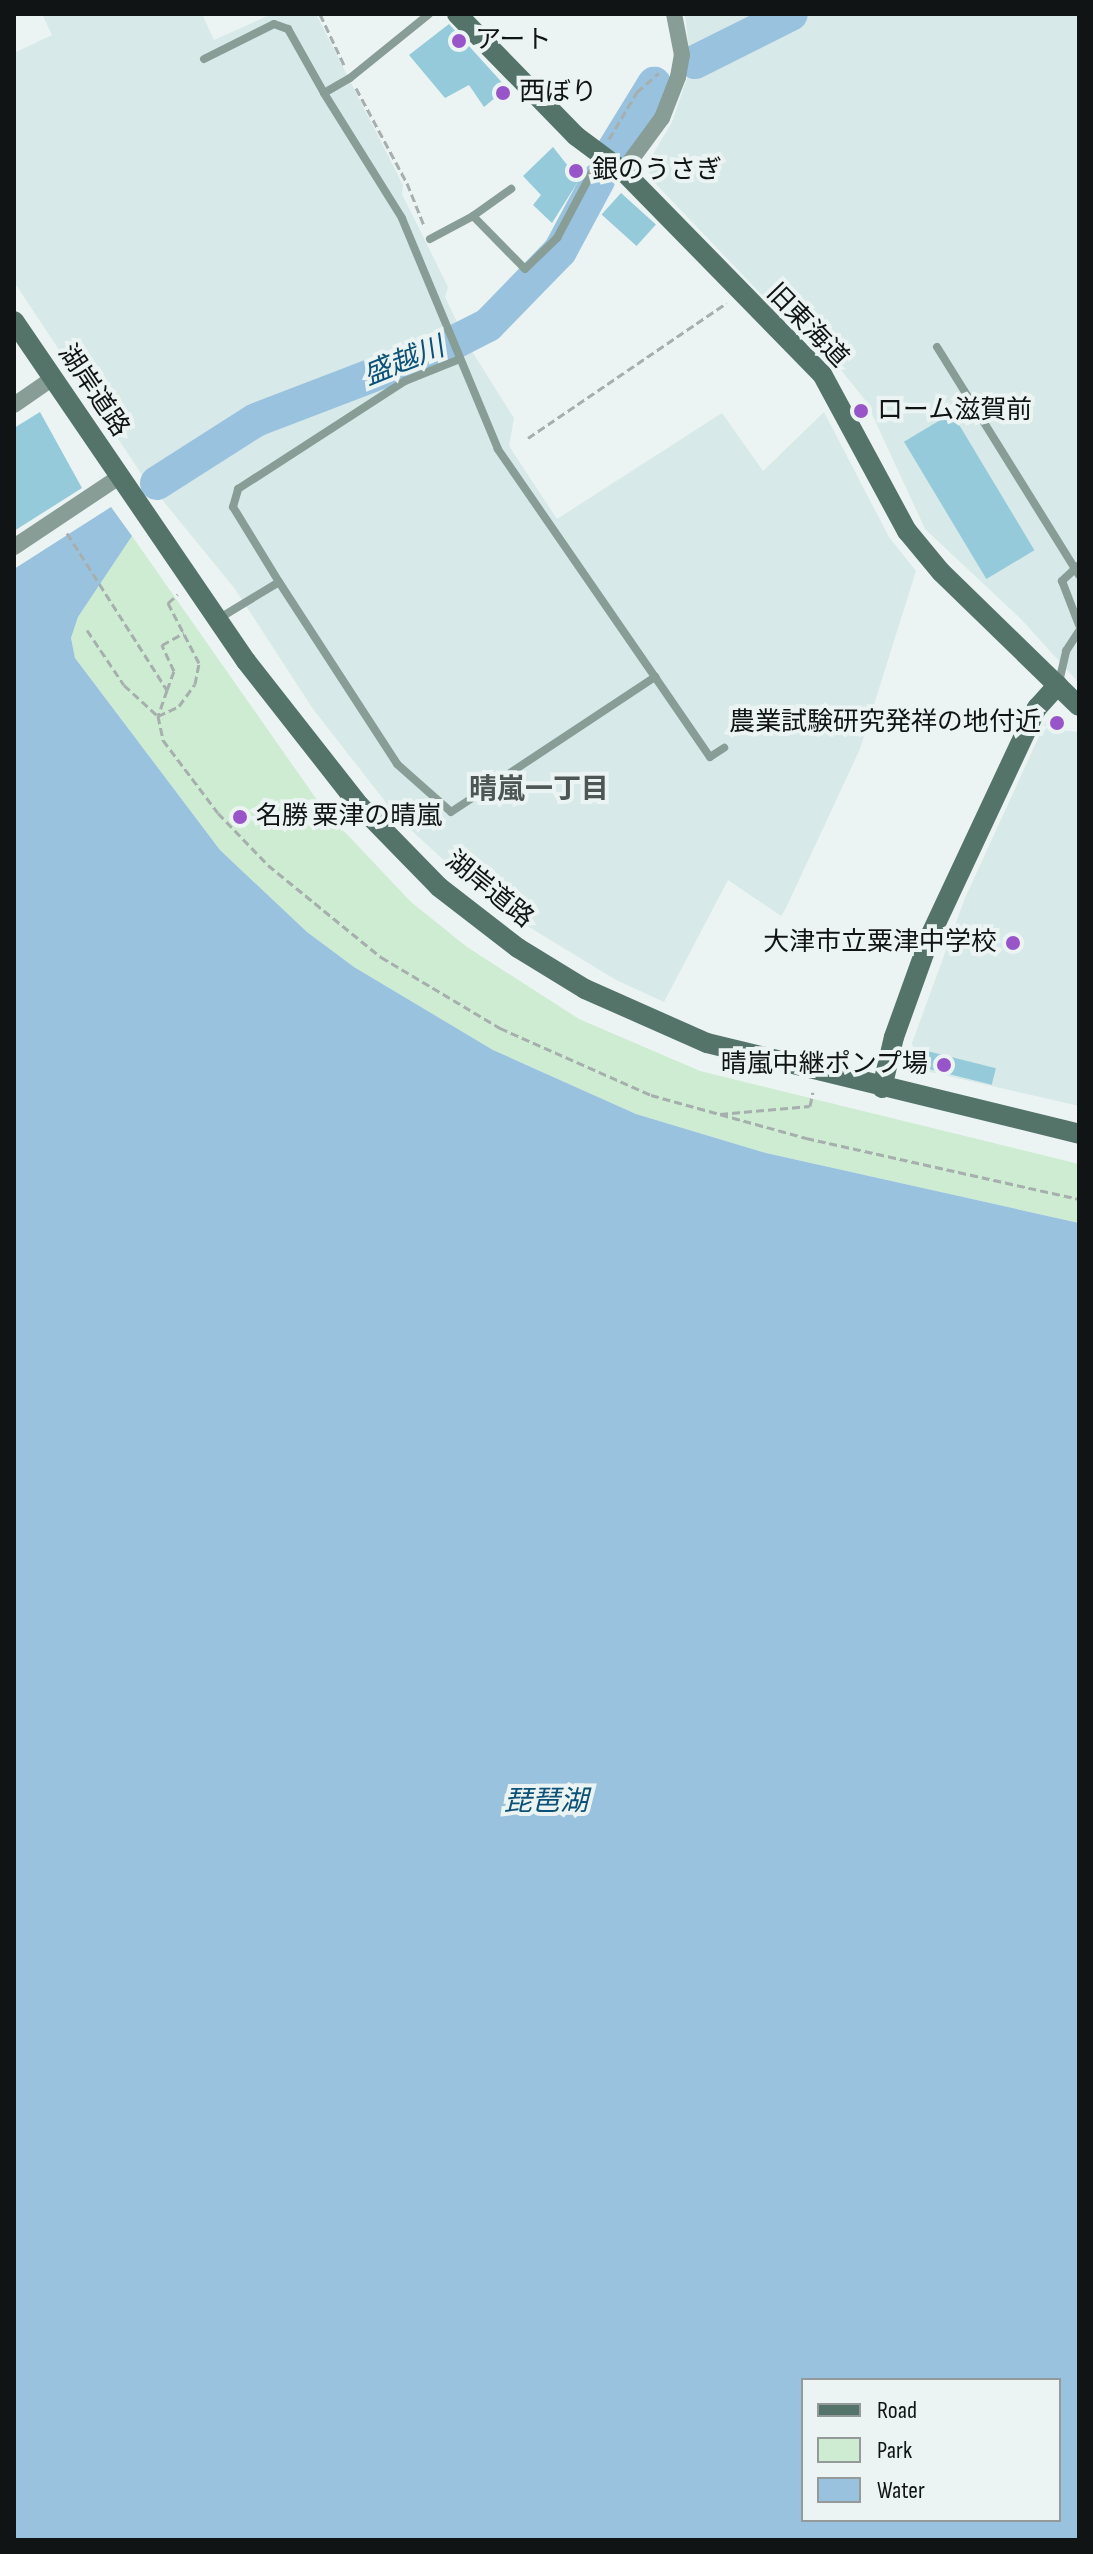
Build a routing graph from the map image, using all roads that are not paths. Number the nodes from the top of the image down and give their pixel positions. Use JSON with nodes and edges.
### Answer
{"nodes":[{"id":1,"x":429,"y":14,"type":"edge"},
{"id":2,"x":457,"y":14,"type":"edge"},
{"id":3,"x":674,"y":14,"type":"edge"},
{"id":4,"x":204,"y":59,"type":"dead end"},
{"id":5,"x":324,"y":93,"type":"junction"},
{"id":6,"x":603,"y":151,"type":"junction"},
{"id":7,"x":623,"y":171,"type":"junction"},
{"id":8,"x":511,"y":189,"type":"dead end"},
{"id":9,"x":473,"y":216,"type":"junction"},
{"id":10,"x":430,"y":239,"type":"road end"},
{"id":11,"x":14,"y":321,"type":"edge"},
{"id":12,"x":937,"y":347,"type":"dead end"},
{"id":13,"x":459,"y":357,"type":"junction"},
{"id":14,"x":53,"y":378,"type":"junction"},
{"id":15,"x":14,"y":405,"type":"edge"},
{"id":16,"x":119,"y":477,"type":"junction"},
{"id":17,"x":14,"y":547,"type":"edge"},
{"id":18,"x":1077,"y":569,"type":"edge"},
{"id":19,"x":279,"y":582,"type":"junction"},
{"id":20,"x":217,"y":620,"type":"junction"},
{"id":21,"x":1079,"y":625,"type":"edge"},
{"id":22,"x":1079,"y":631,"type":"edge"},
{"id":23,"x":655,"y":677,"type":"junction"},
{"id":24,"x":1058,"y":685,"type":"junction"},
{"id":25,"x":1079,"y":706,"type":"edge"},
{"id":26,"x":724,"y":748,"type":"dead end"},
{"id":27,"x":882,"y":1088,"type":"junction"},
{"id":28,"x":1079,"y":1134,"type":"edge"}],
"edges":[{"from":1,"to":5,"type":"lane"},
{"from":2,"to":6,"type":"main road","name":"旧東海道"},
{"from":3,"to":7,"type":"street"},
{"from":4,"to":5,"type":"lane"},
{"from":5,"to":13,"type":"lane"},
{"from":6,"to":7,"type":"main road","name":"旧東海道"},
{"from":6,"to":9,"type":"lane"},
{"from":7,"to":24,"type":"main road","name":"旧東海道"},
{"from":8,"to":9,"type":"lane"},
{"from":9,"to":10,"type":"lane"},
{"from":11,"to":14,"type":"main road","name":"湖岸道路"},
{"from":12,"to":18,"type":"lane"},
{"from":13,"to":19,"type":"lane"},
{"from":13,"to":23,"type":"lane"},
{"from":14,"to":15,"type":"street"},
{"from":14,"to":16,"type":"main road","name":"湖岸道路"},
{"from":16,"to":17,"type":"street"},
{"from":16,"to":20,"type":"main road","name":"湖岸道路"},
{"from":18,"to":21,"type":"lane"},
{"from":19,"to":20,"type":"lane"},
{"from":19,"to":23,"type":"lane"},
{"from":20,"to":27,"type":"main road","name":"湖岸道路"},
{"from":22,"to":24,"type":"lane"},
{"from":23,"to":26,"type":"lane"},
{"from":24,"to":25,"type":"main road","name":"旧東海道"},
{"from":24,"to":27,"type":"main road"},
{"from":27,"to":28,"type":"main road","name":"湖岸道路"}]}
